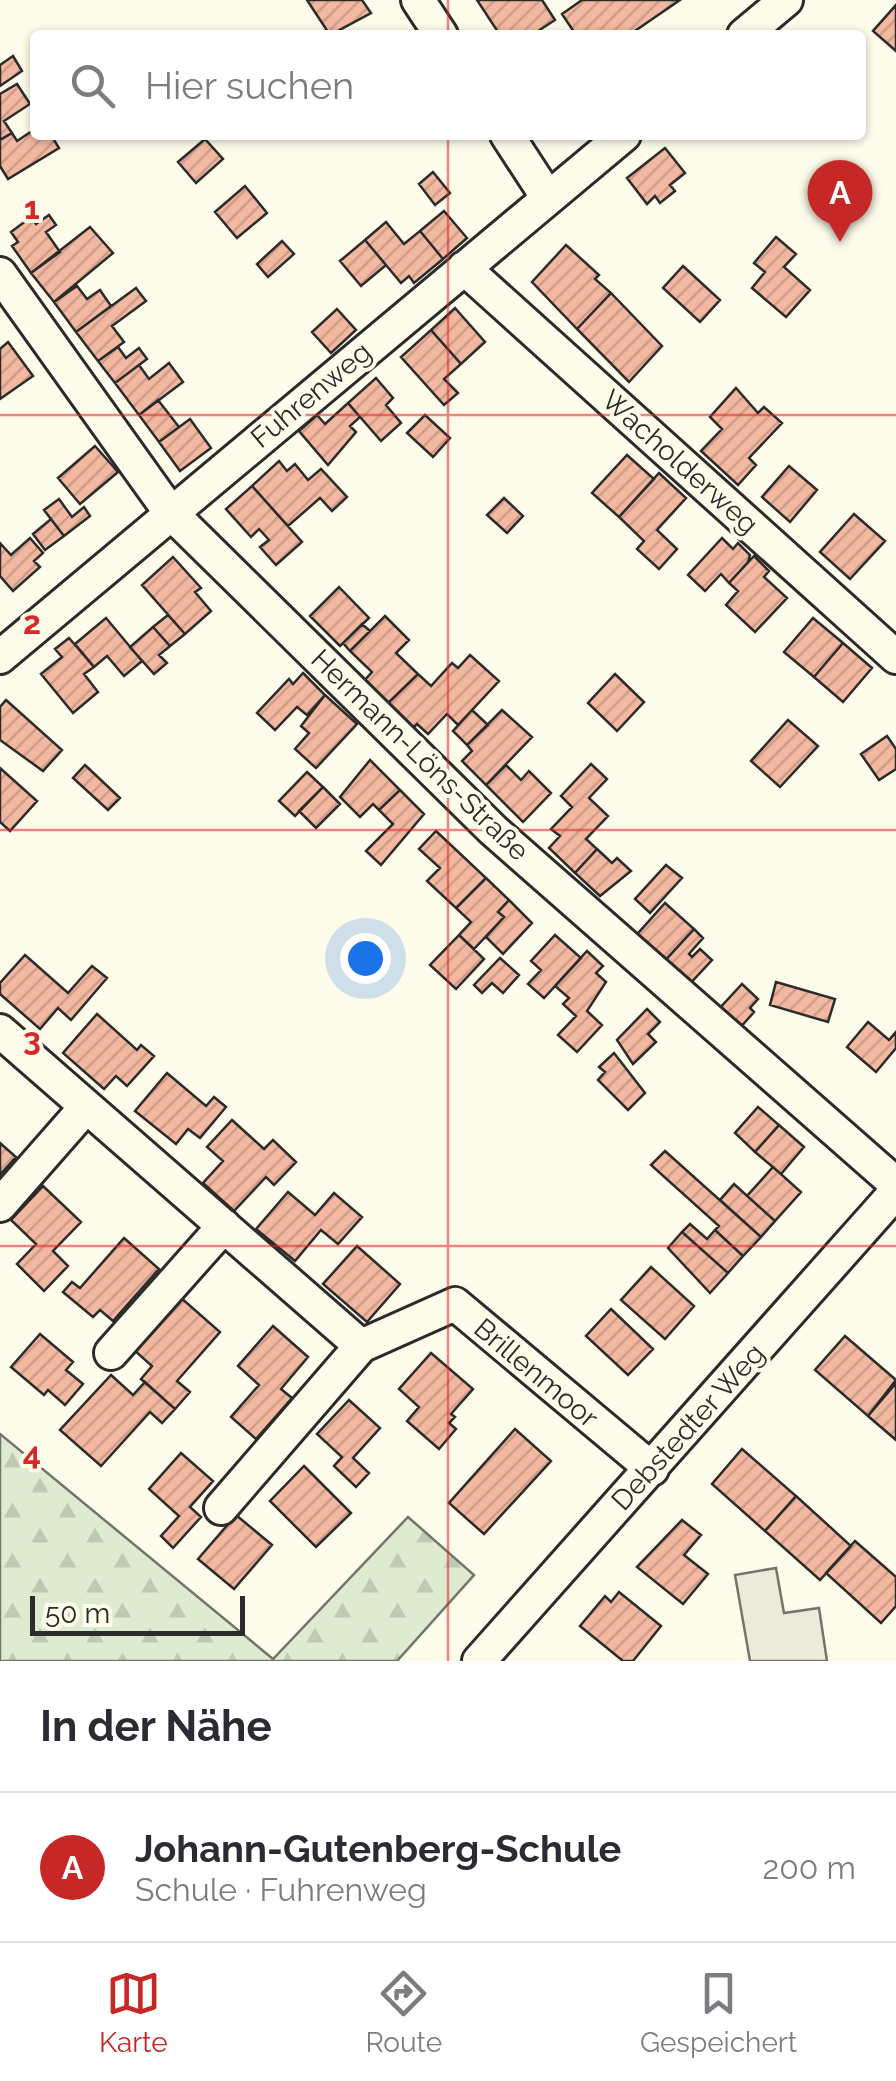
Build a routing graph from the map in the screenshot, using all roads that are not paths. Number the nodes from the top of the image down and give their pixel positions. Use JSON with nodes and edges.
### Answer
{"nodes":[{"id":1,"x":418,"y":0,"type":"edge"},
{"id":2,"x":786,"y":0,"type":"edge"},
{"id":3,"x":439,"y":30,"type":"edge"},
{"id":4,"x":750,"y":30,"type":"edge"},
{"id":5,"x":510,"y":140,"type":"edge"},
{"id":6,"x":618,"y":140,"type":"edge"},
{"id":7,"x":548,"y":198,"type":"junction"},
{"id":8,"x":464,"y":268,"type":"junction"},
{"id":9,"x":0,"y":274,"type":"edge"},
{"id":10,"x":170,"y":512,"type":"junction"},
{"id":11,"x":0,"y":657,"type":"edge"},
{"id":12,"x":896,"y":657,"type":"edge"},
{"id":13,"x":0,"y":1032,"type":"edge"},
{"id":14,"x":86,"y":1106,"type":"junction"},
{"id":15,"x":896,"y":1184,"type":"edge"},
{"id":16,"x":896,"y":1192,"type":"edge"},
{"id":17,"x":0,"y":1205,"type":"edge"},
{"id":18,"x":224,"y":1226,"type":"junction"},
{"id":19,"x":361,"y":1346,"type":"junction"},
{"id":20,"x":111,"y":1353,"type":"dead end"},
{"id":21,"x":652,"y":1469,"type":"junction"},
{"id":22,"x":221,"y":1508,"type":"dead end"},
{"id":23,"x":479,"y":1661,"type":"edge"}],
"edges":[{"from":1,"to":3,"type":"street"},
{"from":2,"to":4,"type":"street"},
{"from":5,"to":7,"type":"street"},
{"from":6,"to":7,"type":"street","name":"Fuhrenweg"},
{"from":7,"to":8,"type":"street","name":"Fuhrenweg"},
{"from":8,"to":10,"type":"street","name":"Fuhrenweg"},
{"from":8,"to":12,"type":"street","name":"Wacholderweg"},
{"from":9,"to":10,"type":"street","name":"Hermann-Löns-Straße"},
{"from":10,"to":11,"type":"street","name":"Fuhrenweg"},
{"from":10,"to":15,"type":"street","name":"Hermann-Löns-Straße"},
{"from":13,"to":14,"type":"street"},
{"from":14,"to":17,"type":"street"},
{"from":14,"to":18,"type":"street"},
{"from":16,"to":21,"type":"street","name":"Debstedter Weg"},
{"from":18,"to":19,"type":"street"},
{"from":18,"to":20,"type":"street"},
{"from":19,"to":21,"type":"street","name":"Brillenmoor"},
{"from":19,"to":22,"type":"street"},
{"from":21,"to":23,"type":"street","name":"Debstedter Weg"}]}
